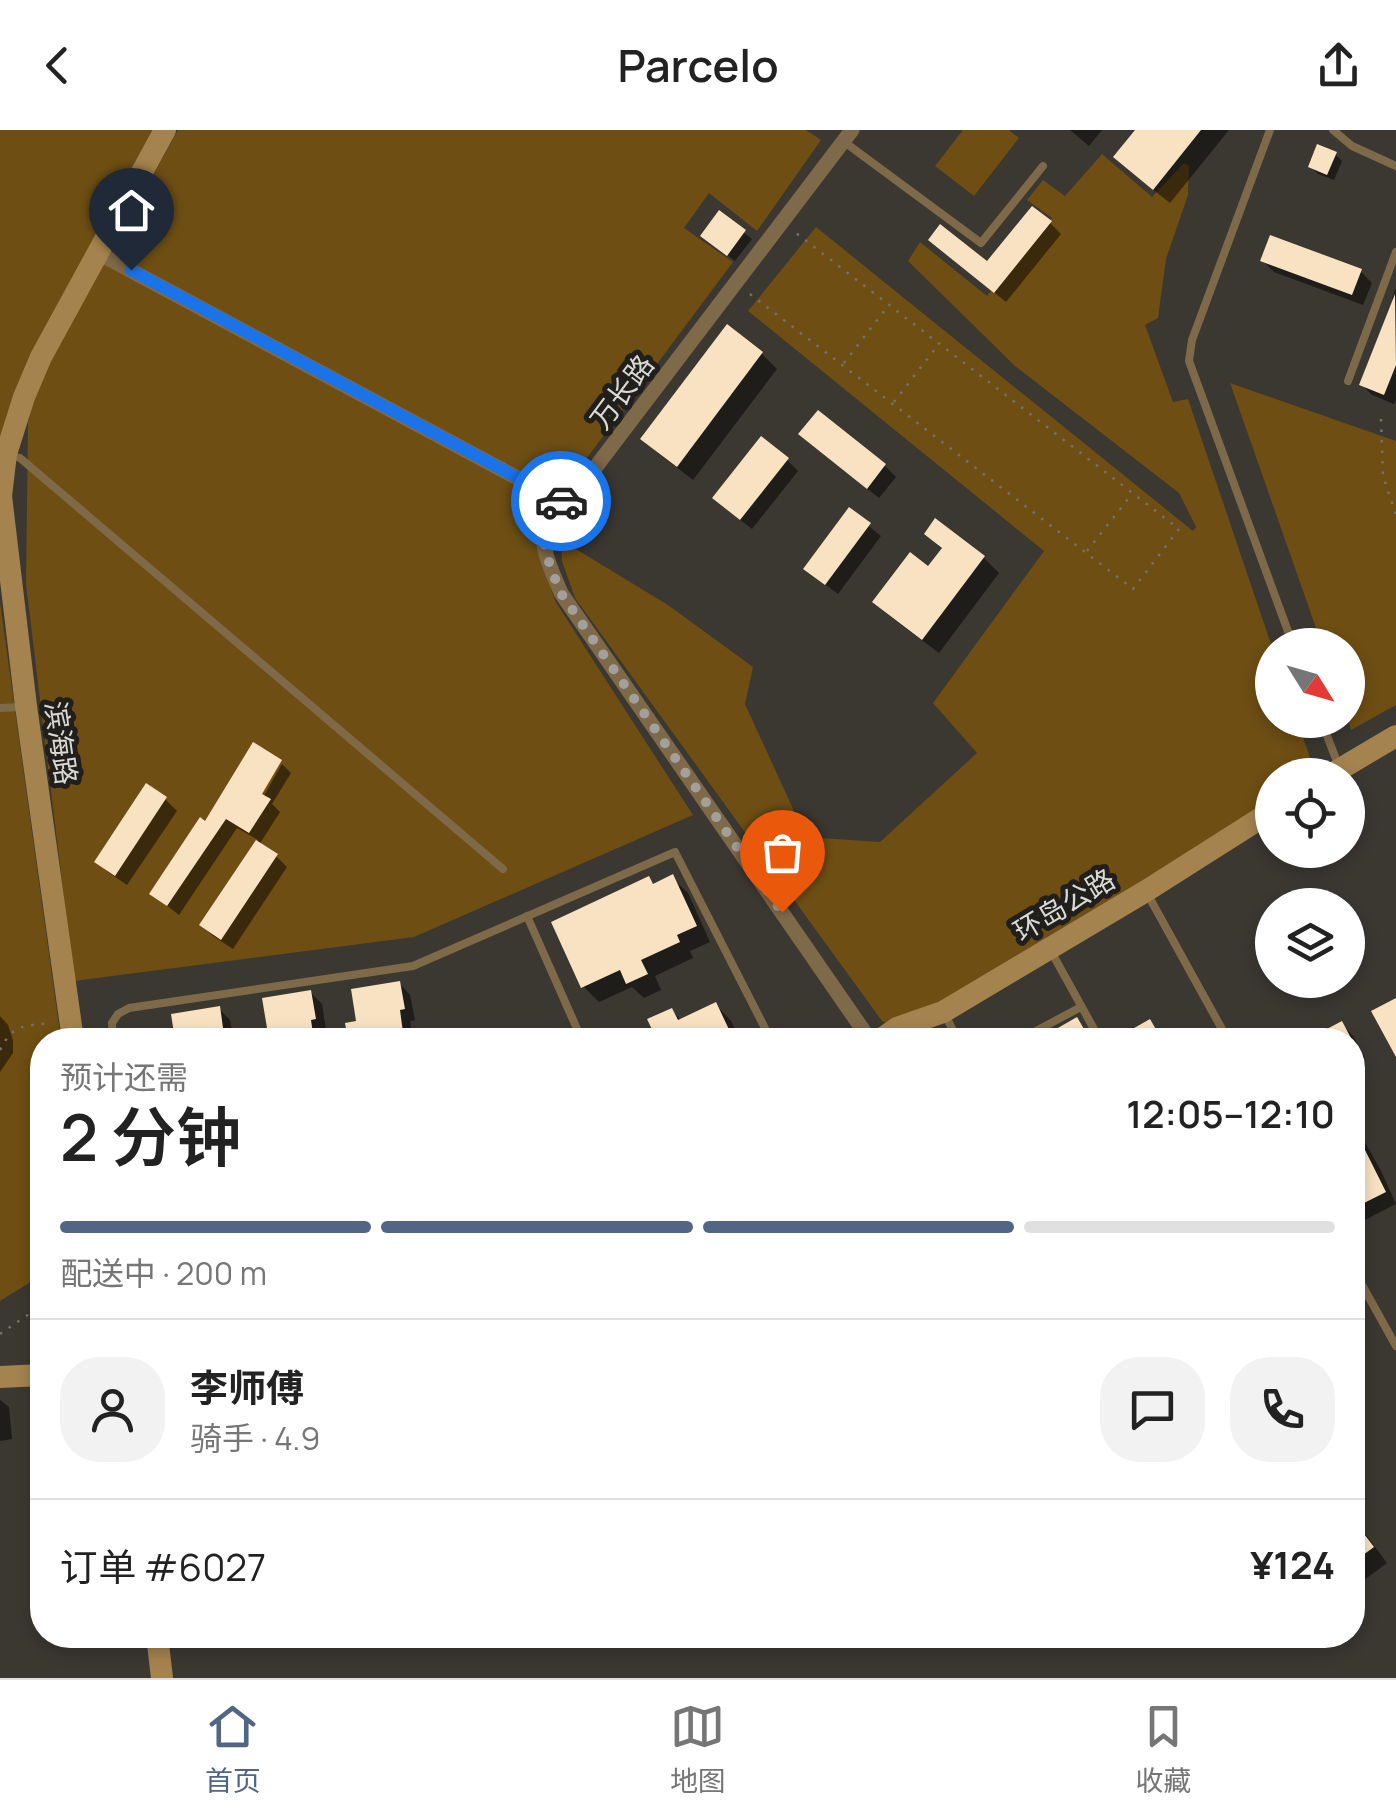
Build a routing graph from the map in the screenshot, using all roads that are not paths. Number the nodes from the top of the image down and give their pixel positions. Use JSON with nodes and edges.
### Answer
{"nodes":[{"id":1,"x":165,"y":130,"type":"edge"},
{"id":2,"x":827,"y":130,"type":"edge"},
{"id":3,"x":1270,"y":130,"type":"edge"},
{"id":4,"x":1333,"y":130,"type":"edge"},
{"id":5,"x":847,"y":135,"type":"edge"},
{"id":6,"x":1043,"y":166,"type":"dead end"},
{"id":7,"x":1396,"y":166,"type":"edge"},
{"id":8,"x":1396,"y":252,"type":"edge"},
{"id":9,"x":98,"y":253,"type":"junction"},
{"id":10,"x":1391,"y":279,"type":"edge"},
{"id":11,"x":1348,"y":381,"type":"dead end"},
{"id":12,"x":3,"y":452,"type":"edge"},
{"id":13,"x":564,"y":503,"type":"junction"},
{"id":14,"x":6,"y":592,"type":"edge"},
{"id":15,"x":1287,"y":628,"type":"edge"},
{"id":16,"x":26,"y":706,"type":"junction"},
{"id":17,"x":0,"y":708,"type":"edge"},
{"id":18,"x":1396,"y":736,"type":"edge"},
{"id":19,"x":1358,"y":758,"type":"edge"},
{"id":20,"x":1255,"y":822,"type":"edge"},
{"id":21,"x":503,"y":870,"type":"dead end"},
{"id":22,"x":1146,"y":891,"type":"junction"},
{"id":23,"x":526,"y":916,"type":"junction"},
{"id":24,"x":1050,"y":949,"type":"junction"},
{"id":25,"x":1082,"y":1007,"type":"junction"},
{"id":26,"x":943,"y":1012,"type":"junction"},
{"id":27,"x":72,"y":1028,"type":"edge"},
{"id":28,"x":112,"y":1028,"type":"edge"},
{"id":29,"x":577,"y":1028,"type":"edge"},
{"id":30,"x":765,"y":1028,"type":"edge"},
{"id":31,"x":862,"y":1028,"type":"edge"},
{"id":32,"x":897,"y":1028,"type":"edge"},
{"id":33,"x":952,"y":1028,"type":"edge"},
{"id":34,"x":1042,"y":1028,"type":"edge"},
{"id":35,"x":1093,"y":1028,"type":"edge"},
{"id":36,"x":1221,"y":1028,"type":"edge"},
{"id":37,"x":1365,"y":1290,"type":"edge"},
{"id":38,"x":1396,"y":1346,"type":"edge"},
{"id":39,"x":30,"y":1376,"type":"edge"},
{"id":40,"x":0,"y":1377,"type":"edge"},
{"id":41,"x":159,"y":1648,"type":"edge"},
{"id":42,"x":162,"y":1678,"type":"edge"}],
"edges":[{"from":1,"to":9,"type":"main road","name":"滨海路"},
{"from":2,"to":5,"type":"street"},
{"from":3,"to":15,"type":"lane"},
{"from":4,"to":7,"type":"lane"},
{"from":5,"to":6,"type":"lane"},
{"from":5,"to":13,"type":"street","name":"万长路"},
{"from":8,"to":10,"type":"lane"},
{"from":9,"to":12,"type":"main road","name":"滨海路"},
{"from":9,"to":13,"type":"street"},
{"from":10,"to":11,"type":"lane"},
{"from":12,"to":14,"type":"main road","name":"滨海路"},
{"from":12,"to":21,"type":"lane"},
{"from":13,"to":31,"type":"street","name":"万长路"},
{"from":14,"to":16,"type":"main road","name":"滨海路"},
{"from":16,"to":17,"type":"lane"},
{"from":16,"to":27,"type":"main road","name":"滨海路"},
{"from":18,"to":19,"type":"main road"},
{"from":20,"to":22,"type":"main road","name":"环岛公路"},
{"from":22,"to":24,"type":"main road","name":"环岛公路"},
{"from":22,"to":36,"type":"lane"},
{"from":23,"to":28,"type":"lane"},
{"from":23,"to":29,"type":"lane"},
{"from":23,"to":30,"type":"lane"},
{"from":24,"to":25,"type":"lane"},
{"from":24,"to":26,"type":"main road","name":"环岛公路"},
{"from":25,"to":34,"type":"lane"},
{"from":25,"to":35,"type":"lane"},
{"from":26,"to":32,"type":"main road","name":"环岛公路"},
{"from":26,"to":33,"type":"lane"},
{"from":37,"to":38,"type":"lane"},
{"from":39,"to":40,"type":"main road"},
{"from":41,"to":42,"type":"main road"}]}
